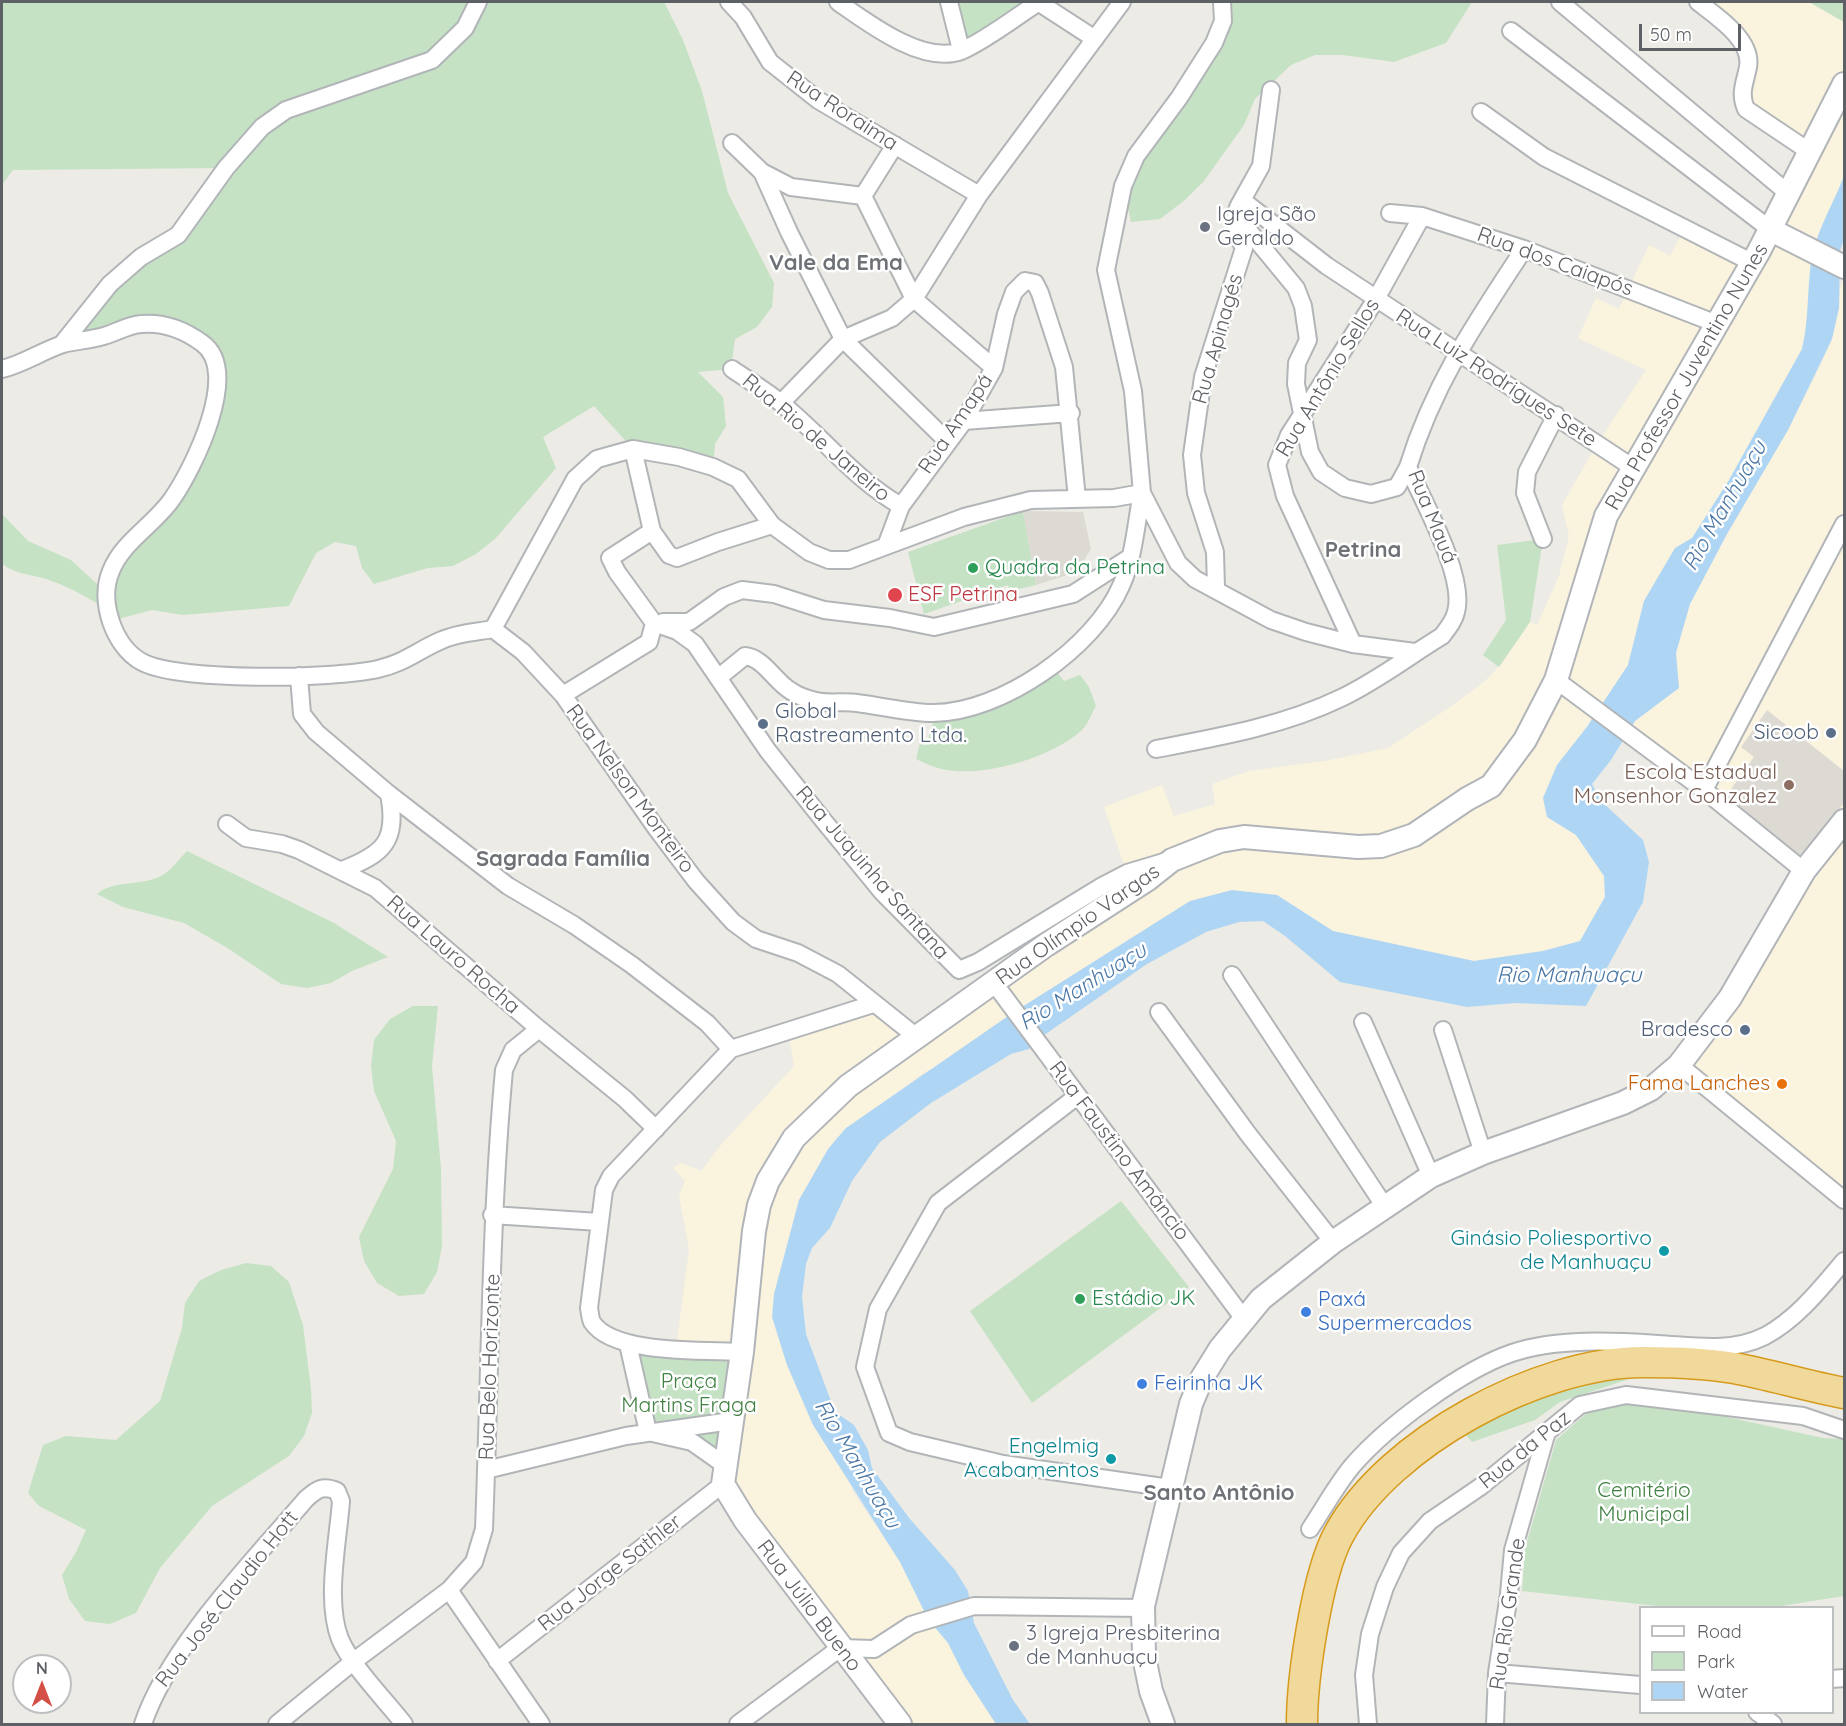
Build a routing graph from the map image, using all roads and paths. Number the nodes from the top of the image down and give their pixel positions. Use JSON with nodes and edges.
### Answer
{"nodes":[{"id":1,"x":478,"y":2,"type":"edge"},
{"id":2,"x":729,"y":2,"type":"edge"},
{"id":3,"x":949,"y":2,"type":"edge"},
{"id":4,"x":1039,"y":2,"type":"edge"},
{"id":5,"x":1122,"y":2,"type":"edge"},
{"id":6,"x":1222,"y":2,"type":"edge"},
{"id":7,"x":1560,"y":2,"type":"edge"},
{"id":8,"x":1698,"y":2,"type":"edge"},
{"id":9,"x":841,"y":3,"type":"edge"},
{"id":10,"x":1510,"y":32,"type":"dead end"},
{"id":11,"x":1095,"y":39,"type":"junction"},
{"id":12,"x":961,"y":50,"type":"junction"},
{"id":13,"x":1845,"y":84,"type":"edge"},
{"id":14,"x":1271,"y":90,"type":"dead end"},
{"id":15,"x":1481,"y":112,"type":"dead end"},
{"id":16,"x":732,"y":143,"type":"dead end"},
{"id":17,"x":895,"y":145,"type":"junction"},
{"id":18,"x":1810,"y":152,"type":"junction"},
{"id":19,"x":762,"y":172,"type":"junction"},
{"id":20,"x":1789,"y":194,"type":"junction"},
{"id":21,"x":979,"y":195,"type":"junction"},
{"id":22,"x":862,"y":196,"type":"junction"},
{"id":23,"x":1242,"y":200,"type":"junction"},
{"id":24,"x":1390,"y":213,"type":"dead end"},
{"id":25,"x":1422,"y":216,"type":"junction"},
{"id":26,"x":1771,"y":230,"type":"junction"},
{"id":27,"x":1524,"y":249,"type":"junction"},
{"id":28,"x":1753,"y":263,"type":"junction"},
{"id":29,"x":1845,"y":267,"type":"edge"},
{"id":30,"x":914,"y":298,"type":"junction"},
{"id":31,"x":1376,"y":299,"type":"junction"},
{"id":32,"x":1717,"y":324,"type":"junction"},
{"id":33,"x":843,"y":339,"type":"junction"},
{"id":34,"x":62,"y":344,"type":"junction"},
{"id":35,"x":1458,"y":350,"type":"junction"},
{"id":36,"x":994,"y":368,"type":"junction"},
{"id":37,"x":2,"y":369,"type":"edge"},
{"id":38,"x":732,"y":369,"type":"dead end"},
{"id":39,"x":781,"y":403,"type":"junction"},
{"id":40,"x":1071,"y":413,"type":"junction"},
{"id":41,"x":1556,"y":415,"type":"junction"},
{"id":42,"x":1302,"y":416,"type":"junction"},
{"id":43,"x":964,"y":421,"type":"junction"},
{"id":44,"x":633,"y":449,"type":"junction"},
{"id":45,"x":1408,"y":467,"type":"junction"},
{"id":46,"x":1635,"y":469,"type":"junction"},
{"id":47,"x":1142,"y":493,"type":"junction"},
{"id":48,"x":1077,"y":499,"type":"junction"},
{"id":49,"x":901,"y":506,"type":"junction"},
{"id":50,"x":772,"y":525,"type":"junction"},
{"id":51,"x":1845,"y":525,"type":"edge"},
{"id":52,"x":652,"y":531,"type":"junction"},
{"id":53,"x":1543,"y":539,"type":"dead end"},
{"id":54,"x":886,"y":546,"type":"junction"},
{"id":55,"x":1129,"y":558,"type":"junction"},
{"id":56,"x":1216,"y":588,"type":"junction"},
{"id":57,"x":654,"y":623,"type":"junction"},
{"id":58,"x":493,"y":629,"type":"junction"},
{"id":59,"x":1353,"y":644,"type":"junction"},
{"id":60,"x":1415,"y":652,"type":"junction"},
{"id":61,"x":299,"y":676,"type":"junction"},
{"id":62,"x":718,"y":678,"type":"junction"},
{"id":63,"x":1556,"y":680,"type":"junction"},
{"id":64,"x":563,"y":695,"type":"junction"},
{"id":65,"x":1156,"y":749,"type":"dead end"},
{"id":66,"x":1704,"y":790,"type":"junction"},
{"id":67,"x":389,"y":794,"type":"junction"},
{"id":68,"x":1845,"y":821,"type":"edge"},
{"id":69,"x":226,"y":824,"type":"dead end"},
{"id":70,"x":1172,"y":860,"type":"junction"},
{"id":71,"x":342,"y":870,"type":"junction"},
{"id":72,"x":1804,"y":871,"type":"junction"},
{"id":73,"x":1232,"y":975,"type":"dead end"},
{"id":74,"x":994,"y":983,"type":"junction"},
{"id":75,"x":873,"y":1004,"type":"junction"},
{"id":76,"x":1159,"y":1012,"type":"dead end"},
{"id":77,"x":1363,"y":1022,"type":"dead end"},
{"id":78,"x":539,"y":1029,"type":"junction"},
{"id":79,"x":1443,"y":1030,"type":"dead end"},
{"id":80,"x":918,"y":1038,"type":"junction"},
{"id":81,"x":731,"y":1049,"type":"junction"},
{"id":82,"x":1679,"y":1065,"type":"junction"},
{"id":83,"x":1076,"y":1097,"type":"junction"},
{"id":84,"x":656,"y":1129,"type":"junction"},
{"id":85,"x":1483,"y":1153,"type":"junction"},
{"id":86,"x":1431,"y":1176,"type":"junction"},
{"id":87,"x":1845,"y":1200,"type":"edge"},
{"id":88,"x":1385,"y":1207,"type":"junction"},
{"id":89,"x":492,"y":1215,"type":"junction"},
{"id":90,"x":599,"y":1222,"type":"junction"},
{"id":91,"x":1333,"y":1242,"type":"junction"},
{"id":92,"x":1845,"y":1261,"type":"edge"},
{"id":93,"x":1244,"y":1318,"type":"junction"},
{"id":94,"x":628,"y":1344,"type":"junction"},
{"id":95,"x":742,"y":1352,"type":"junction"},
{"id":96,"x":1646,"y":1353,"type":"junction"},
{"id":97,"x":1809,"y":1386,"type":"junction"},
{"id":98,"x":1845,"y":1393,"type":"edge"},
{"id":99,"x":1803,"y":1416,"type":"junction"},
{"id":100,"x":731,"y":1421,"type":"junction"},
{"id":101,"x":1845,"y":1430,"type":"edge"},
{"id":102,"x":648,"y":1432,"type":"junction"},
{"id":103,"x":1546,"y":1435,"type":"junction"},
{"id":104,"x":486,"y":1470,"type":"junction"},
{"id":105,"x":724,"y":1475,"type":"junction"},
{"id":106,"x":1170,"y":1488,"type":"junction"},
{"id":107,"x":1310,"y":1529,"type":"dead end"},
{"id":108,"x":449,"y":1590,"type":"junction"},
{"id":109,"x":1143,"y":1608,"type":"junction"},
{"id":110,"x":840,"y":1648,"type":"junction"},
{"id":111,"x":354,"y":1661,"type":"junction"},
{"id":112,"x":497,"y":1661,"type":"junction"},
{"id":113,"x":1497,"y":1673,"type":"junction"},
{"id":114,"x":1639,"y":1685,"type":"edge"},
{"id":115,"x":1758,"y":1714,"type":"edge"},
{"id":116,"x":143,"y":1725,"type":"edge"},
{"id":117,"x":278,"y":1725,"type":"edge"},
{"id":118,"x":404,"y":1725,"type":"edge"},
{"id":119,"x":541,"y":1725,"type":"edge"},
{"id":120,"x":738,"y":1725,"type":"edge"},
{"id":121,"x":900,"y":1725,"type":"edge"},
{"id":122,"x":1163,"y":1725,"type":"edge"},
{"id":123,"x":1302,"y":1725,"type":"edge"},
{"id":124,"x":1368,"y":1725,"type":"edge"},
{"id":125,"x":1495,"y":1725,"type":"edge"},
{"id":126,"x":1773,"y":1725,"type":"edge"}],
"edges":[{"from":1,"to":34,"type":"street"},
{"from":2,"to":17,"type":"street","name":"Rua Roraima"},
{"from":3,"to":12,"type":"street"},
{"from":4,"to":11,"type":"street"},
{"from":4,"to":12,"type":"street"},
{"from":5,"to":11,"type":"street"},
{"from":6,"to":47,"type":"street"},
{"from":7,"to":20,"type":"street"},
{"from":8,"to":18,"type":"street"},
{"from":9,"to":12,"type":"street"},
{"from":10,"to":26,"type":"street"},
{"from":11,"to":21,"type":"street"},
{"from":13,"to":18,"type":"street","name":"Rua Professor Juventino Nunes"},
{"from":14,"to":23,"type":"street","name":"Rua Apinagés"},
{"from":15,"to":28,"type":"street"},
{"from":16,"to":19,"type":"street"},
{"from":17,"to":21,"type":"street","name":"Rua Roraima"},
{"from":17,"to":22,"type":"street"},
{"from":18,"to":20,"type":"street","name":"Rua Professor Juventino Nunes"},
{"from":19,"to":22,"type":"street"},
{"from":19,"to":33,"type":"street"},
{"from":20,"to":26,"type":"street","name":"Rua Professor Juventino Nunes"},
{"from":21,"to":30,"type":"street"},
{"from":22,"to":30,"type":"street"},
{"from":23,"to":31,"type":"street","name":"Rua Luiz Rodrigues Sete"},
{"from":23,"to":42,"type":"street"},
{"from":23,"to":56,"type":"street","name":"Rua Apinagés"},
{"from":24,"to":25,"type":"street","name":"Rua dos Caiapós"},
{"from":25,"to":27,"type":"street","name":"Rua dos Caiapós"},
{"from":25,"to":31,"type":"street","name":"Rua Antônio Sellos"},
{"from":26,"to":28,"type":"street","name":"Rua Professor Juventino Nunes"},
{"from":26,"to":29,"type":"street"},
{"from":27,"to":32,"type":"street","name":"Rua dos Caiapós"},
{"from":27,"to":35,"type":"street","name":"Rua Mauá"},
{"from":28,"to":32,"type":"street","name":"Rua Professor Juventino Nunes"},
{"from":30,"to":33,"type":"street"},
{"from":30,"to":36,"type":"street"},
{"from":31,"to":35,"type":"street","name":"Rua Luiz Rodrigues Sete"},
{"from":31,"to":42,"type":"street","name":"Rua Antônio Sellos"},
{"from":32,"to":46,"type":"street","name":"Rua Professor Juventino Nunes"},
{"from":33,"to":39,"type":"street"},
{"from":33,"to":43,"type":"street"},
{"from":34,"to":37,"type":"street"},
{"from":34,"to":61,"type":"street"},
{"from":35,"to":41,"type":"street","name":"Rua Luiz Rodrigues Sete"},
{"from":35,"to":45,"type":"street","name":"Rua Mauá"},
{"from":36,"to":40,"type":"street","name":"Rua Amapá"},
{"from":36,"to":43,"type":"street","name":"Rua Amapá"},
{"from":38,"to":39,"type":"street","name":"Rua Rio de Janeiro"},
{"from":39,"to":49,"type":"street","name":"Rua Rio de Janeiro"},
{"from":40,"to":43,"type":"street"},
{"from":40,"to":48,"type":"street","name":"Rua Amapá"},
{"from":41,"to":46,"type":"street","name":"Rua Luiz Rodrigues Sete"},
{"from":41,"to":53,"type":"street"},
{"from":42,"to":45,"type":"street"},
{"from":42,"to":59,"type":"street","name":"Rua Antônio Sellos"},
{"from":43,"to":49,"type":"street","name":"Rua Amapá"},
{"from":44,"to":50,"type":"street"},
{"from":44,"to":52,"type":"street"},
{"from":44,"to":58,"type":"street"},
{"from":45,"to":60,"type":"street","name":"Rua Mauá"},
{"from":46,"to":63,"type":"street","name":"Rua Professor Juventino Nunes"},
{"from":47,"to":48,"type":"street"},
{"from":47,"to":55,"type":"street"},
{"from":47,"to":56,"type":"street"},
{"from":48,"to":54,"type":"street"},
{"from":49,"to":54,"type":"street","name":"Rua Amapá"},
{"from":50,"to":52,"type":"street"},
{"from":50,"to":54,"type":"street"},
{"from":51,"to":66,"type":"street"},
{"from":52,"to":57,"type":"street"},
{"from":55,"to":57,"type":"street"},
{"from":55,"to":62,"type":"street"},
{"from":56,"to":59,"type":"street"},
{"from":57,"to":62,"type":"street","name":"Rua Juquinha Santana"},
{"from":57,"to":64,"type":"street"},
{"from":58,"to":61,"type":"street"},
{"from":58,"to":64,"type":"street","name":"Rua Nelson Monteiro"},
{"from":59,"to":60,"type":"street"},
{"from":60,"to":65,"type":"street","name":"Rua Mauá"},
{"from":61,"to":67,"type":"street"},
{"from":62,"to":70,"type":"street","name":"Rua Juquinha Santana"},
{"from":63,"to":66,"type":"street"},
{"from":63,"to":70,"type":"street","name":"Rua Olímpio Vargas"},
{"from":64,"to":75,"type":"street","name":"Rua Nelson Monteiro"},
{"from":66,"to":72,"type":"street"},
{"from":67,"to":71,"type":"street"},
{"from":67,"to":81,"type":"street"},
{"from":68,"to":72,"type":"street"},
{"from":69,"to":71,"type":"street","name":"Rua Lauro Rocha"},
{"from":70,"to":74,"type":"street","name":"Rua Olímpio Vargas"},
{"from":71,"to":78,"type":"street","name":"Rua Lauro Rocha"},
{"from":72,"to":82,"type":"street"},
{"from":73,"to":88,"type":"street"},
{"from":74,"to":80,"type":"street","name":"Rua Olímpio Vargas"},
{"from":74,"to":83,"type":"street","name":"Rua Faustino Amâncio"},
{"from":75,"to":80,"type":"street","name":"Rua Nelson Monteiro"},
{"from":75,"to":81,"type":"street"},
{"from":76,"to":91,"type":"street"},
{"from":77,"to":86,"type":"street"},
{"from":78,"to":84,"type":"street","name":"Rua Lauro Rocha"},
{"from":78,"to":89,"type":"street","name":"Rua Belo Horizonte"},
{"from":79,"to":85,"type":"street"},
{"from":80,"to":95,"type":"street","name":"Rua Olímpio Vargas"},
{"from":81,"to":84,"type":"street"},
{"from":82,"to":85,"type":"street"},
{"from":82,"to":87,"type":"street"},
{"from":83,"to":93,"type":"street","name":"Rua Faustino Amâncio"},
{"from":83,"to":106,"type":"street"},
{"from":84,"to":90,"type":"street"},
{"from":85,"to":86,"type":"street"},
{"from":86,"to":88,"type":"street"},
{"from":88,"to":91,"type":"street"},
{"from":89,"to":90,"type":"street"},
{"from":89,"to":104,"type":"street","name":"Rua Belo Horizonte"},
{"from":90,"to":94,"type":"street"},
{"from":91,"to":93,"type":"street"},
{"from":92,"to":96,"type":"street"},
{"from":93,"to":106,"type":"street"},
{"from":94,"to":95,"type":"street"},
{"from":94,"to":102,"type":"street"},
{"from":95,"to":100,"type":"street","name":"Rua Olímpio Vargas"},
{"from":96,"to":97,"type":"highway"},
{"from":96,"to":107,"type":"street"},
{"from":96,"to":123,"type":"highway"},
{"from":97,"to":98,"type":"highway"},
{"from":97,"to":99,"type":"street"},
{"from":99,"to":101,"type":"street","name":"Rua da Paz"},
{"from":99,"to":103,"type":"street","name":"Rua da Paz"},
{"from":100,"to":102,"type":"street"},
{"from":100,"to":105,"type":"street","name":"Rua Olímpio Vargas"},
{"from":102,"to":104,"type":"street"},
{"from":102,"to":105,"type":"street"},
{"from":103,"to":113,"type":"street","name":"Rua Rio Grande"},
{"from":103,"to":124,"type":"street","name":"Rua da Paz"},
{"from":104,"to":108,"type":"street","name":"Rua Belo Horizonte"},
{"from":105,"to":110,"type":"street","name":"Rua Júlio Bueno"},
{"from":105,"to":112,"type":"street","name":"Rua Jorge Sathler"},
{"from":106,"to":109,"type":"street"},
{"from":108,"to":111,"type":"street","name":"Rua Belo Horizonte"},
{"from":108,"to":112,"type":"street"},
{"from":109,"to":110,"type":"street"},
{"from":109,"to":122,"type":"street"},
{"from":110,"to":120,"type":"street"},
{"from":110,"to":121,"type":"street","name":"Rua Júlio Bueno"},
{"from":111,"to":116,"type":"street","name":"Rua José Claudio Hott"},
{"from":111,"to":117,"type":"street","name":"Rua Belo Horizonte"},
{"from":111,"to":118,"type":"street"},
{"from":112,"to":119,"type":"street"},
{"from":113,"to":114,"type":"street"},
{"from":113,"to":125,"type":"street","name":"Rua Rio Grande"},
{"from":115,"to":126,"type":"street"}]}
